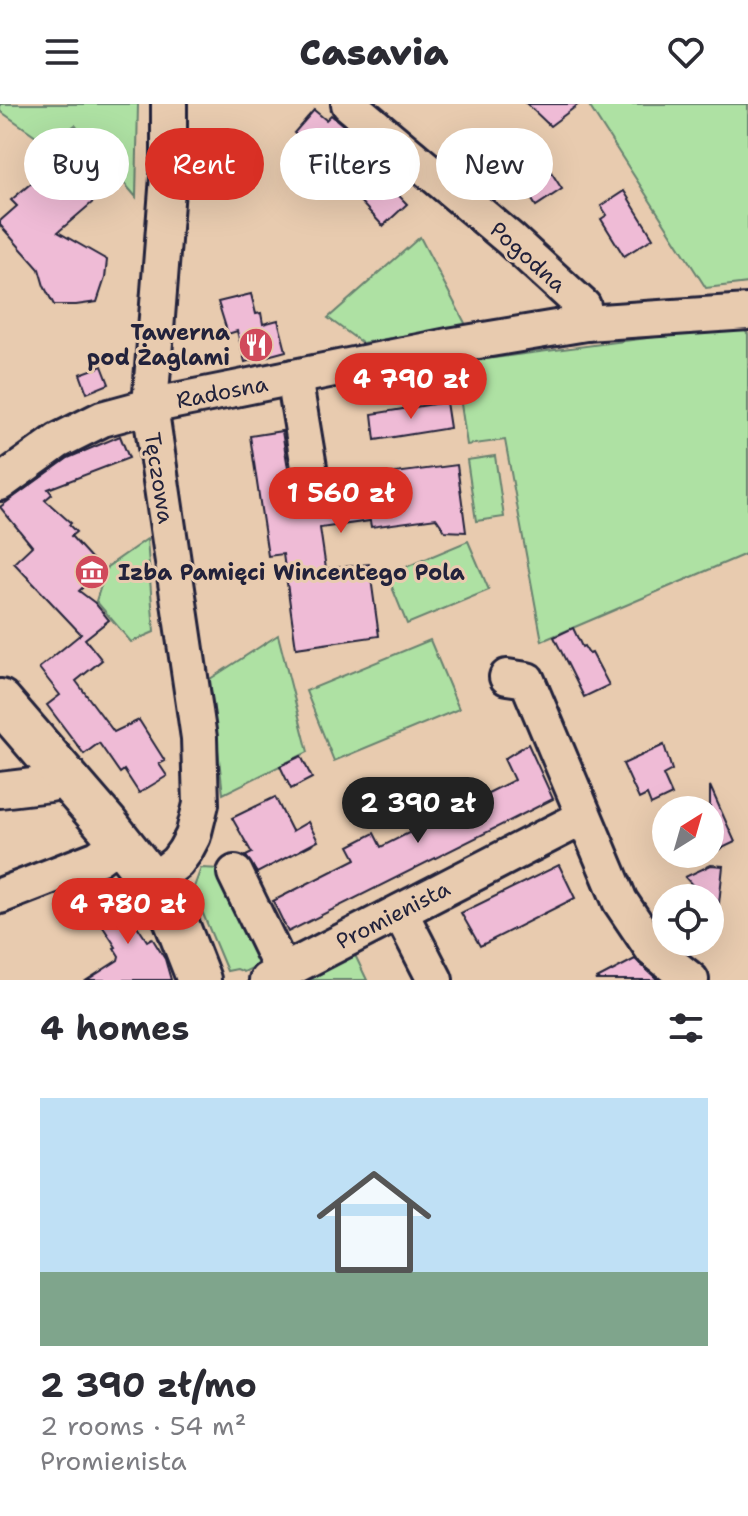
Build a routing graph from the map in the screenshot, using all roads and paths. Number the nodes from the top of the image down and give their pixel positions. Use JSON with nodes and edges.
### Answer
{"nodes":[{"id":1,"x":169,"y":104,"type":"edge"},
{"id":2,"x":365,"y":109,"type":"edge"},
{"id":3,"x":748,"y":312,"type":"edge"},
{"id":4,"x":586,"y":323,"type":"junction"},
{"id":5,"x":294,"y":377,"type":"junction"},
{"id":6,"x":150,"y":406,"type":"junction"},
{"id":7,"x":309,"y":467,"type":"dead end"},
{"id":8,"x":0,"y":483,"type":"edge"},
{"id":9,"x":507,"y":677,"type":"dead end"},
{"id":10,"x":0,"y":701,"type":"edge"},
{"id":11,"x":63,"y":773,"type":"junction"},
{"id":12,"x":0,"y":790,"type":"edge"},
{"id":13,"x":584,"y":817,"type":"junction"},
{"id":14,"x":121,"y":841,"type":"junction"},
{"id":15,"x":235,"y":873,"type":"dead end"},
{"id":16,"x":152,"y":882,"type":"junction"},
{"id":17,"x":0,"y":896,"type":"edge"},
{"id":18,"x":400,"y":912,"type":"junction"},
{"id":19,"x":275,"y":976,"type":"edge"},
{"id":20,"x":199,"y":980,"type":"edge"},
{"id":21,"x":435,"y":980,"type":"edge"},
{"id":22,"x":691,"y":980,"type":"edge"}],
"edges":[{"from":1,"to":6,"type":"street","name":"Tęczowa"},
{"from":2,"to":4,"type":"street","name":"Pogodna"},
{"from":3,"to":4,"type":"street","name":"Radosna"},
{"from":4,"to":5,"type":"street","name":"Radosna"},
{"from":5,"to":6,"type":"street","name":"Radosna"},
{"from":5,"to":7,"type":"street"},
{"from":6,"to":8,"type":"street","name":"Radosna"},
{"from":6,"to":16,"type":"street","name":"Tęczowa"},
{"from":9,"to":13,"type":"street"},
{"from":10,"to":11,"type":"main road"},
{"from":11,"to":12,"type":"street"},
{"from":11,"to":14,"type":"main road"},
{"from":13,"to":18,"type":"street","name":"Promienista"},
{"from":13,"to":22,"type":"street"},
{"from":14,"to":16,"type":"main road"},
{"from":14,"to":17,"type":"street"},
{"from":15,"to":19,"type":"street"},
{"from":16,"to":20,"type":"main road"},
{"from":18,"to":19,"type":"street","name":"Promienista"},
{"from":18,"to":21,"type":"street"}]}
